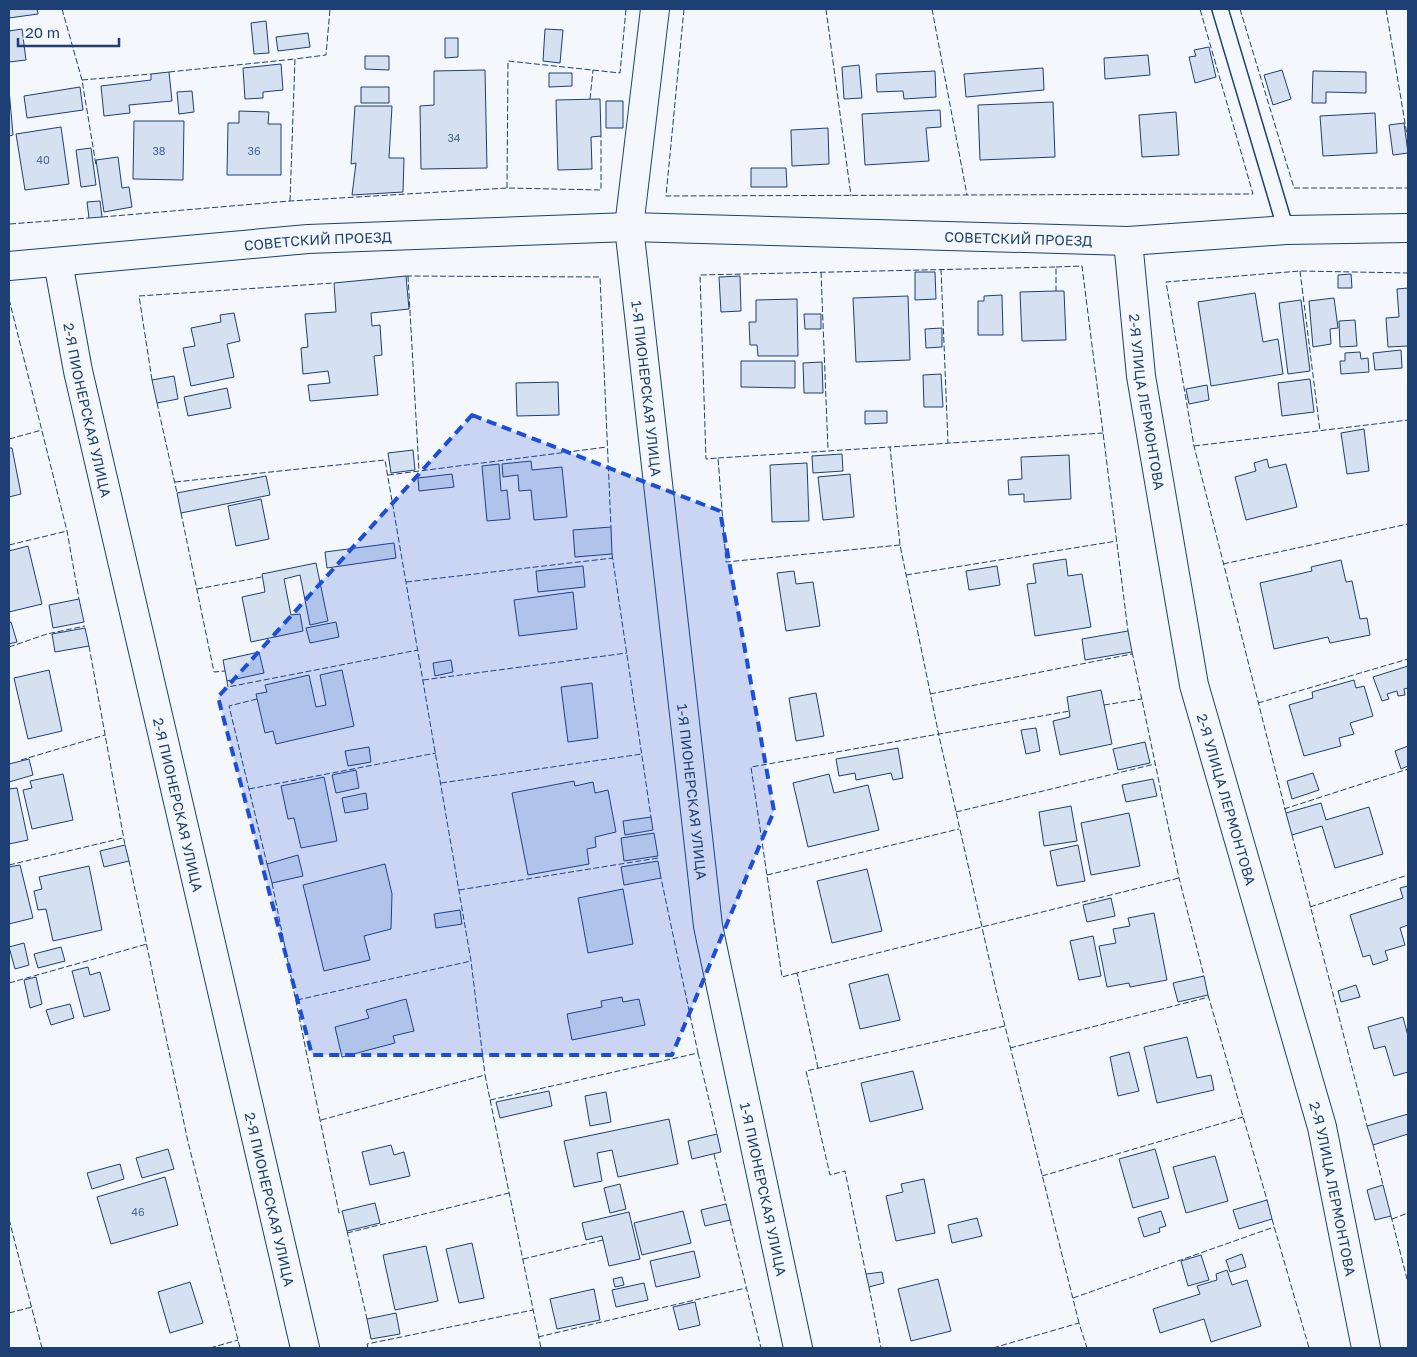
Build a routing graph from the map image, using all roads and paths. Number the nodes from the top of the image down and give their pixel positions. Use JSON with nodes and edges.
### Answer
{"nodes":[{"id":1,"x":655,"y":9,"type":"edge"},
{"id":2,"x":1220,"y":9,"type":"edge"},
{"id":3,"x":629,"y":227,"type":"junction"},
{"id":4,"x":1408,"y":228,"type":"edge"},
{"id":5,"x":1286,"y":230,"type":"junction"},
{"id":6,"x":1128,"y":241,"type":"junction"},
{"id":7,"x":58,"y":262,"type":"junction"},
{"id":8,"x":9,"y":266,"type":"edge"},
{"id":9,"x":304,"y":1348,"type":"edge"},
{"id":10,"x":798,"y":1348,"type":"edge"},
{"id":11,"x":1366,"y":1348,"type":"edge"}],
"edges":[{"from":1,"to":3,"type":"street"},
{"from":2,"to":5,"type":"lane"},
{"from":3,"to":6,"type":"street","name":"СОВЕТСКИЙ ПРОЕЗД"},
{"from":3,"to":7,"type":"street","name":"СОВЕТСКИЙ ПРОЕЗД"},
{"from":3,"to":10,"type":"street","name":"1-Я ПИОНЕРСКАЯ УЛИЦА"},
{"from":4,"to":5,"type":"street","name":"СОВЕТСКИЙ ПРОЕЗД"},
{"from":5,"to":6,"type":"street","name":"СОВЕТСКИЙ ПРОЕЗД"},
{"from":6,"to":11,"type":"street","name":"2-Я УЛИЦА ЛЕРМОНТОВА"},
{"from":7,"to":8,"type":"street","name":"СОВЕТСКИЙ ПРОЕЗД"},
{"from":7,"to":9,"type":"street","name":"2-Я ПИОНЕРСКАЯ УЛИЦА"}]}
